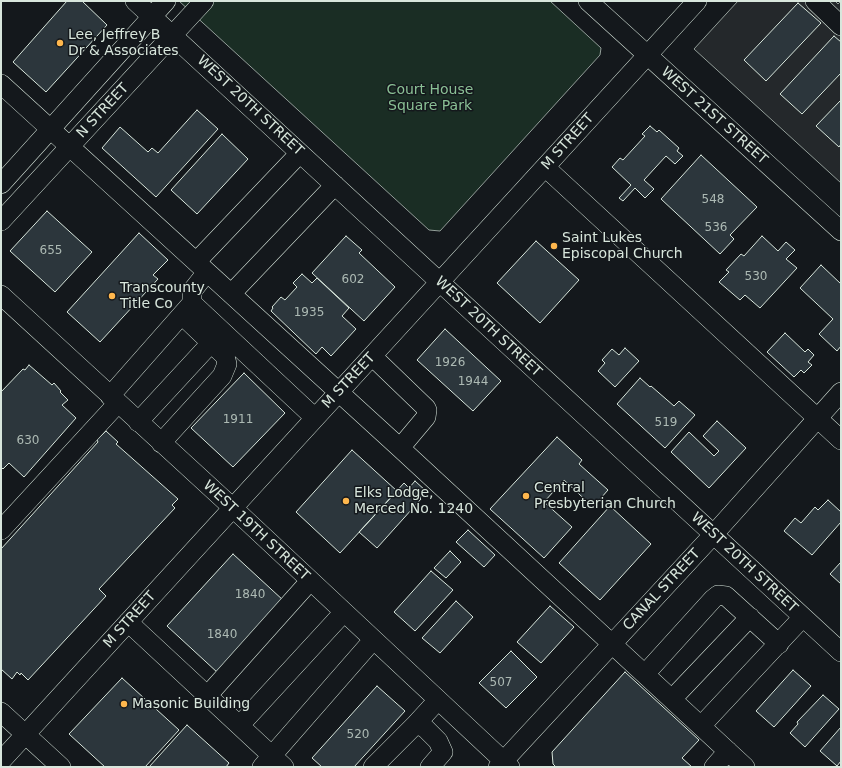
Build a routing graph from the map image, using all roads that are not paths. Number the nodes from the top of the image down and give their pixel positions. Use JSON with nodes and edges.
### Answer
{"nodes":[{"id":1,"x":135,"y":1,"type":"edge"},
{"id":2,"x":166,"y":1,"type":"edge"},
{"id":3,"x":204,"y":1,"type":"edge"},
{"id":4,"x":588,"y":1,"type":"edge"},
{"id":5,"x":697,"y":1,"type":"edge"},
{"id":6,"x":815,"y":1,"type":"edge"},
{"id":7,"x":152,"y":17,"type":"junction"},
{"id":8,"x":841,"y":26,"type":"edge"},
{"id":9,"x":173,"y":35,"type":"junction"},
{"id":10,"x":648,"y":55,"type":"junction"},
{"id":11,"x":1,"y":84,"type":"edge"},
{"id":12,"x":50,"y":129,"type":"junction"},
{"id":13,"x":70,"y":147,"type":"junction"},
{"id":14,"x":300,"y":153,"type":"junction"},
{"id":15,"x":545,"y":167,"type":"junction"},
{"id":16,"x":1,"y":184,"type":"edge"},
{"id":17,"x":335,"y":185,"type":"junction"},
{"id":18,"x":1,"y":221,"type":"edge"},
{"id":19,"x":841,"y":231,"type":"edge"},
{"id":20,"x":201,"y":267,"type":"junction"},
{"id":21,"x":440,"y":282,"type":"junction"},
{"id":22,"x":231,"y":294,"type":"junction"},
{"id":23,"x":1,"y":296,"type":"edge"},
{"id":24,"x":187,"y":309,"type":"junction"},
{"id":25,"x":211,"y":343,"type":"junction"},
{"id":26,"x":372,"y":356,"type":"junction"},
{"id":27,"x":339,"y":392,"type":"junction"},
{"id":28,"x":841,"y":392,"type":"edge"},
{"id":29,"x":114,"y":399,"type":"junction"},
{"id":30,"x":316,"y":418,"type":"junction"},
{"id":31,"x":818,"y":418,"type":"junction"},
{"id":32,"x":138,"y":422,"type":"junction"},
{"id":33,"x":841,"y":440,"type":"edge"},
{"id":34,"x":161,"y":443,"type":"junction"},
{"id":35,"x":400,"y":448,"type":"junction"},
{"id":36,"x":233,"y":508,"type":"junction"},
{"id":37,"x":1,"y":530,"type":"edge"},
{"id":38,"x":713,"y":535,"type":"junction"},
{"id":39,"x":310,"y":581,"type":"junction"},
{"id":40,"x":344,"y":612,"type":"junction"},
{"id":41,"x":750,"y":617,"type":"junction"},
{"id":42,"x":803,"y":617,"type":"junction"},
{"id":43,"x":128,"y":622,"type":"junction"},
{"id":44,"x":373,"y":640,"type":"junction"},
{"id":45,"x":612,"y":644,"type":"junction"},
{"id":46,"x":779,"y":644,"type":"junction"},
{"id":47,"x":841,"y":652,"type":"edge"},
{"id":48,"x":645,"y":674,"type":"junction"},
{"id":49,"x":208,"y":695,"type":"junction"},
{"id":50,"x":672,"y":699,"type":"junction"},
{"id":51,"x":438,"y":700,"type":"junction"},
{"id":52,"x":1,"y":712,"type":"edge"},
{"id":53,"x":416,"y":724,"type":"junction"},
{"id":54,"x":240,"y":725,"type":"junction"},
{"id":55,"x":701,"y":726,"type":"junction"},
{"id":56,"x":26,"y":735,"type":"junction"},
{"id":57,"x":728,"y":751,"type":"junction"},
{"id":58,"x":1,"y":762,"type":"edge"},
{"id":59,"x":273,"y":763,"type":"edge"},
{"id":60,"x":504,"y":765,"type":"edge"},
{"id":61,"x":61,"y":767,"type":"edge"},
{"id":62,"x":373,"y":767,"type":"edge"},
{"id":63,"x":430,"y":767,"type":"edge"},
{"id":64,"x":714,"y":767,"type":"edge"},
{"id":65,"x":745,"y":767,"type":"edge"}],
"edges":[{"from":1,"to":7,"type":"street","name":"WEST 20TH STREET"},
{"from":2,"to":7,"type":"street","name":"N STREET"},
{"from":3,"to":9,"type":"street","name":"N STREET"},
{"from":4,"to":10,"type":"street","name":"WEST 21ST STREET"},
{"from":5,"to":10,"type":"street","name":"M STREET"},
{"from":6,"to":8,"type":"street"},
{"from":7,"to":9,"type":"street","name":"WEST 20TH STREET"},
{"from":7,"to":12,"type":"street","name":"N STREET"},
{"from":9,"to":13,"type":"street","name":"N STREET"},
{"from":9,"to":14,"type":"street","name":"WEST 20TH STREET"},
{"from":10,"to":15,"type":"street","name":"M STREET"},
{"from":10,"to":19,"type":"street","name":"WEST 21ST STREET"},
{"from":11,"to":12,"type":"street"},
{"from":12,"to":13,"type":"street"},
{"from":12,"to":16,"type":"street","name":"N STREET"},
{"from":13,"to":18,"type":"street","name":"N STREET"},
{"from":13,"to":20,"type":"street"},
{"from":14,"to":17,"type":"street","name":"WEST 20TH STREET"},
{"from":14,"to":20,"type":"street"},
{"from":15,"to":21,"type":"street","name":"M STREET"},
{"from":15,"to":31,"type":"street"},
{"from":17,"to":21,"type":"street","name":"WEST 20TH STREET"},
{"from":17,"to":22,"type":"street"},
{"from":20,"to":22,"type":"street"},
{"from":20,"to":24,"type":"street"},
{"from":21,"to":26,"type":"street","name":"M STREET"},
{"from":21,"to":38,"type":"street","name":"WEST 20TH STREET"},
{"from":22,"to":27,"type":"street"},
{"from":23,"to":29,"type":"street","name":"WEST 19TH STREET"},
{"from":24,"to":25,"type":"street"},
{"from":24,"to":29,"type":"street"},
{"from":24,"to":30,"type":"street"},
{"from":25,"to":32,"type":"street"},
{"from":25,"to":34,"type":"street"},
{"from":26,"to":27,"type":"street","name":"M STREET"},
{"from":26,"to":35,"type":"street"},
{"from":27,"to":30,"type":"street","name":"M STREET"},
{"from":27,"to":35,"type":"street"},
{"from":28,"to":31,"type":"street","name":"CANAL STREET"},
{"from":29,"to":32,"type":"street","name":"WEST 19TH STREET"},
{"from":29,"to":37,"type":"street"},
{"from":30,"to":36,"type":"street","name":"M STREET"},
{"from":31,"to":33,"type":"street"},
{"from":31,"to":38,"type":"street","name":"CANAL STREET"},
{"from":32,"to":34,"type":"street","name":"WEST 19TH STREET"},
{"from":34,"to":36,"type":"street","name":"WEST 19TH STREET"},
{"from":35,"to":45,"type":"street"},
{"from":36,"to":39,"type":"street","name":"WEST 19TH STREET"},
{"from":36,"to":43,"type":"street","name":"M STREET"},
{"from":38,"to":42,"type":"street","name":"WEST 20TH STREET"},
{"from":38,"to":45,"type":"street","name":"CANAL STREET"},
{"from":39,"to":40,"type":"street","name":"WEST 19TH STREET"},
{"from":39,"to":49,"type":"street"},
{"from":40,"to":44,"type":"street","name":"WEST 19TH STREET"},
{"from":40,"to":54,"type":"street"},
{"from":41,"to":46,"type":"street"},
{"from":41,"to":48,"type":"street"},
{"from":41,"to":50,"type":"street"},
{"from":42,"to":46,"type":"street"},
{"from":42,"to":47,"type":"street","name":"WEST 20TH STREET"},
{"from":43,"to":49,"type":"street"},
{"from":43,"to":56,"type":"street","name":"M STREET"},
{"from":44,"to":51,"type":"street","name":"WEST 19TH STREET"},
{"from":44,"to":59,"type":"street"},
{"from":45,"to":48,"type":"street"},
{"from":45,"to":60,"type":"street","name":"CANAL STREET"},
{"from":46,"to":55,"type":"street"},
{"from":48,"to":50,"type":"street"},
{"from":49,"to":54,"type":"street"},
{"from":50,"to":55,"type":"street"},
{"from":51,"to":53,"type":"street"},
{"from":51,"to":60,"type":"street","name":"WEST 19TH STREET"},
{"from":52,"to":56,"type":"street"},
{"from":53,"to":62,"type":"street"},
{"from":53,"to":63,"type":"street"},
{"from":54,"to":59,"type":"street"},
{"from":55,"to":57,"type":"street"},
{"from":56,"to":58,"type":"street","name":"M STREET"},
{"from":56,"to":61,"type":"street"},
{"from":57,"to":64,"type":"street"},
{"from":57,"to":65,"type":"street"}]}
